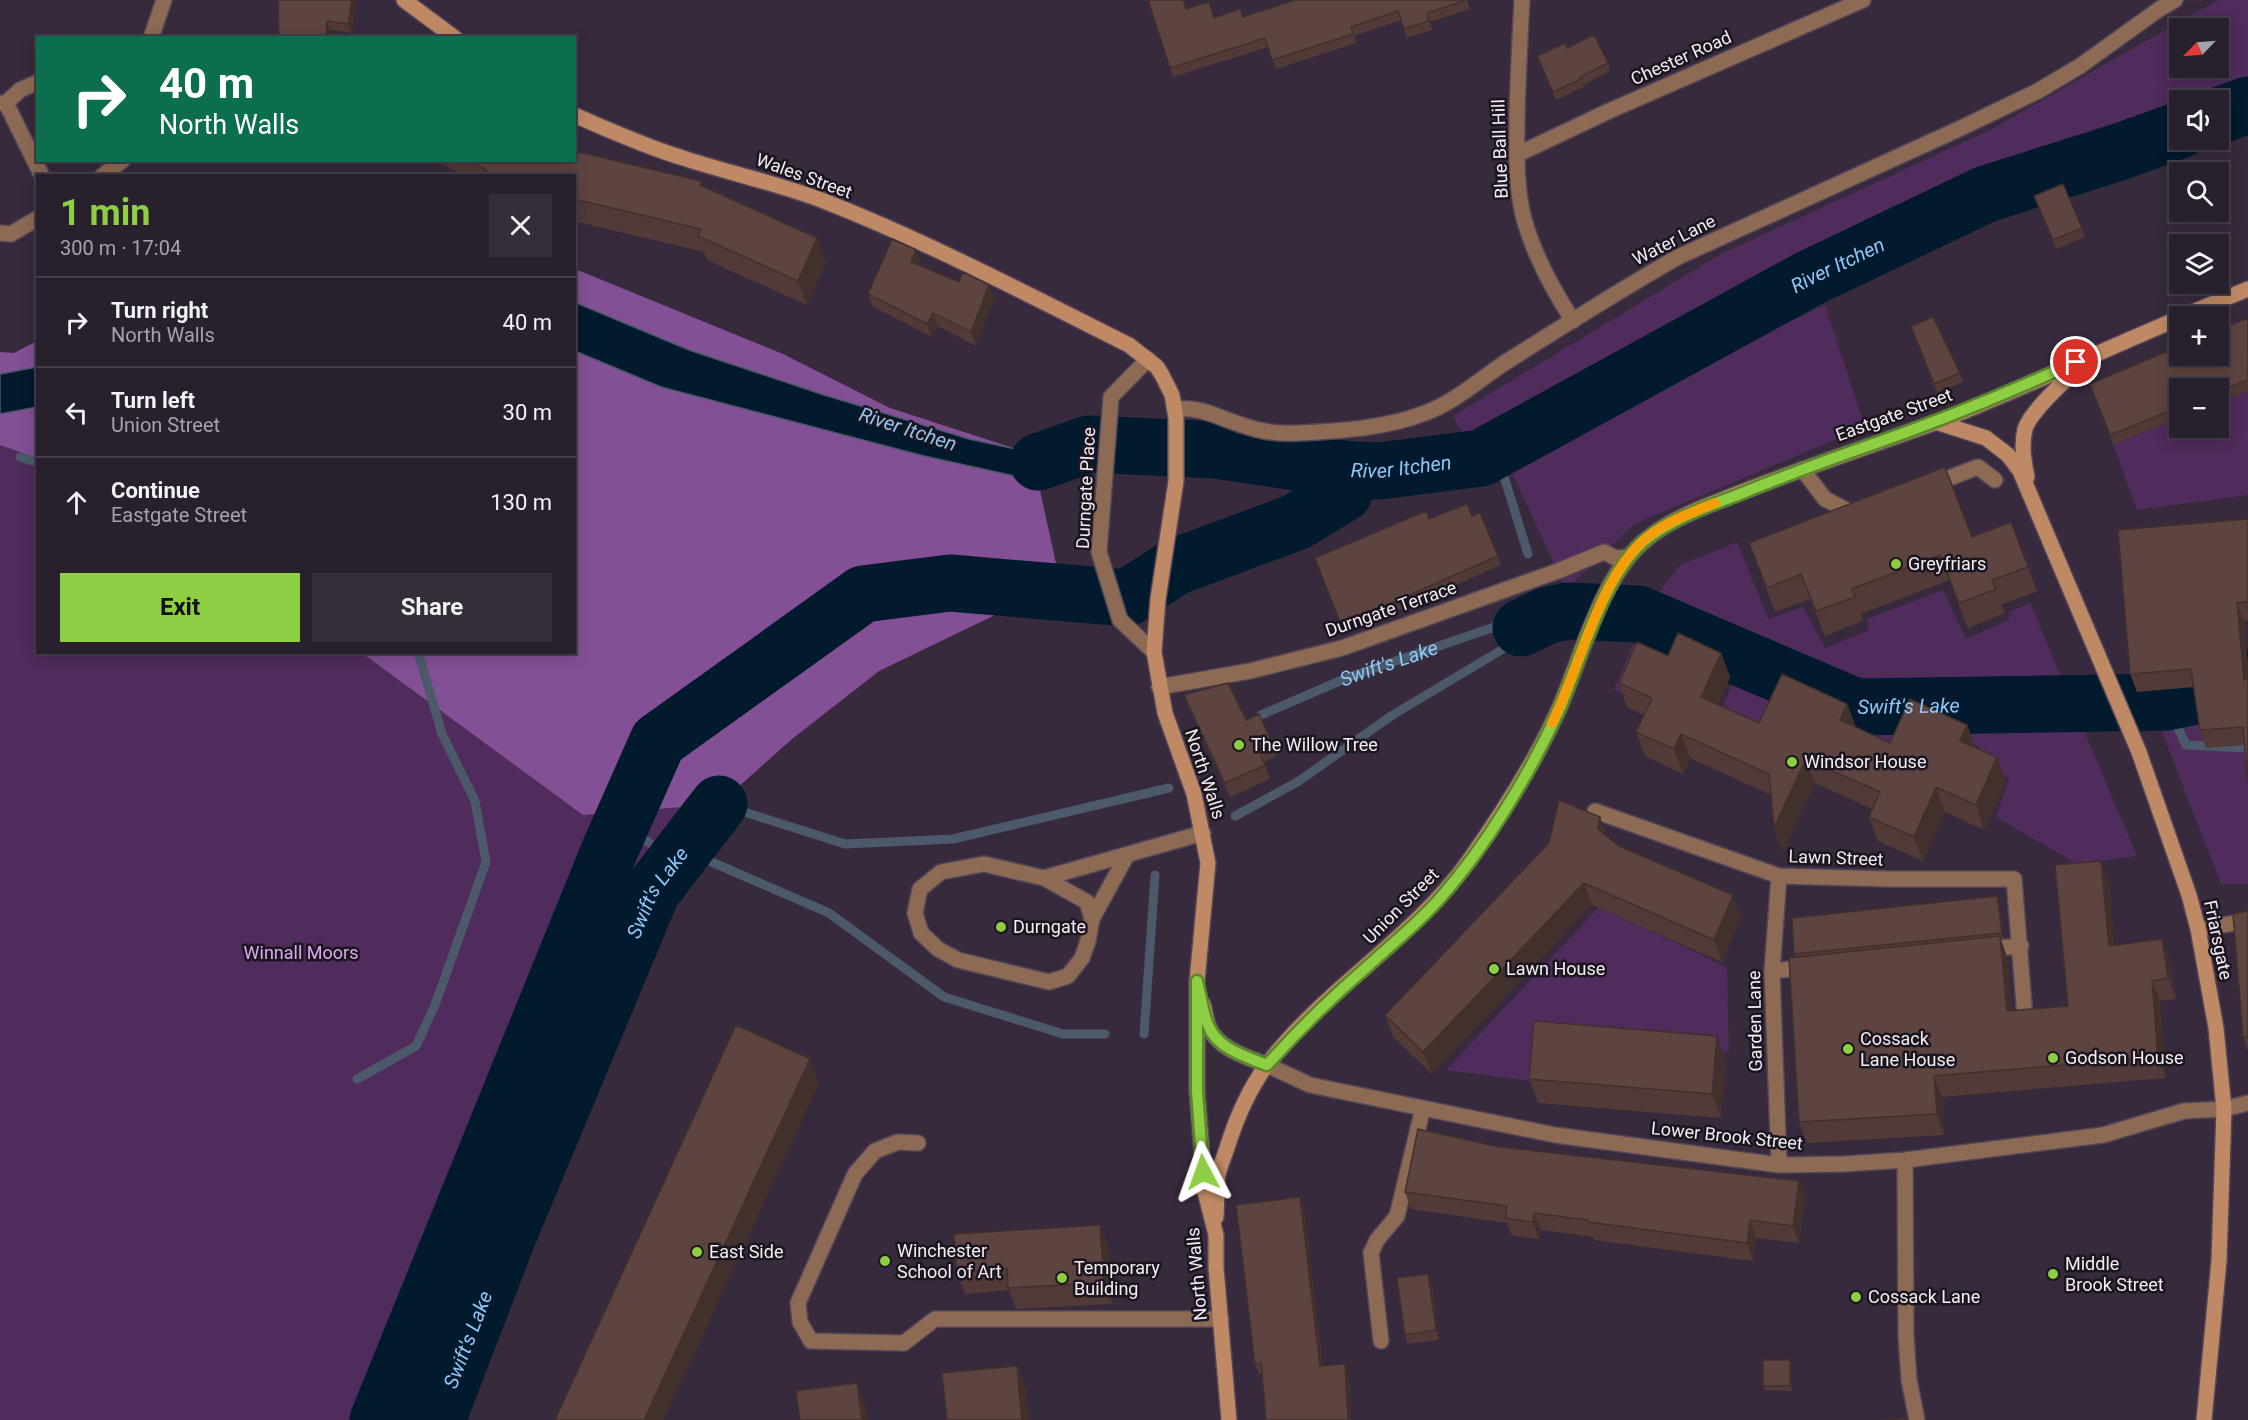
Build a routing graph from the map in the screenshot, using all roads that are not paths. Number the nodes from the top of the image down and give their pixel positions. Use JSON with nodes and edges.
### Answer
{"nodes":[{"id":1,"x":164,"y":0,"type":"edge"},
{"id":2,"x":404,"y":0,"type":"edge"},
{"id":3,"x":1522,"y":0,"type":"edge"},
{"id":4,"x":1863,"y":0,"type":"edge"},
{"id":5,"x":2175,"y":0,"type":"edge"},
{"id":6,"x":152,"y":36,"type":"edge"},
{"id":7,"x":452,"y":36,"type":"edge"},
{"id":8,"x":36,"y":83,"type":"edge"},
{"id":9,"x":3,"y":103,"type":"edge"},
{"id":10,"x":576,"y":116,"type":"edge"},
{"id":11,"x":1516,"y":155,"type":"junction"},
{"id":12,"x":120,"y":162,"type":"edge"},
{"id":13,"x":41,"y":174,"type":"edge"},
{"id":14,"x":105,"y":174,"type":"edge"},
{"id":15,"x":36,"y":219,"type":"edge"},
{"id":16,"x":0,"y":233,"type":"edge"},
{"id":17,"x":2248,"y":289,"type":"edge"},
{"id":18,"x":2207,"y":306,"type":"edge"},
{"id":19,"x":1573,"y":321,"type":"junction"},
{"id":20,"x":2169,"y":322,"type":"edge"},
{"id":21,"x":2096,"y":352,"type":"junction"},
{"id":22,"x":1148,"y":359,"type":"junction"},
{"id":23,"x":1176,"y":413,"type":"junction"},
{"id":24,"x":1936,"y":422,"type":"junction"},
{"id":25,"x":1802,"y":469,"type":"junction"},
{"id":26,"x":1995,"y":480,"type":"dead end"},
{"id":27,"x":1919,"y":490,"type":"edge"},
{"id":28,"x":2031,"y":497,"type":"junction"},
{"id":29,"x":1869,"y":510,"type":"edge"},
{"id":30,"x":1628,"y":557,"type":"junction"},
{"id":31,"x":1154,"y":652,"type":"junction"},
{"id":32,"x":1159,"y":687,"type":"junction"},
{"id":33,"x":1595,"y":811,"type":"dead end"},
{"id":34,"x":1203,"y":833,"type":"junction"},
{"id":35,"x":1127,"y":855,"type":"junction"},
{"id":36,"x":1779,"y":876,"type":"junction"},
{"id":37,"x":1044,"y":878,"type":"junction"},
{"id":38,"x":1092,"y":919,"type":"junction"},
{"id":39,"x":2248,"y":921,"type":"edge"},
{"id":40,"x":2198,"y":929,"type":"junction"},
{"id":41,"x":2021,"y":946,"type":"junction"},
{"id":42,"x":1973,"y":951,"type":"edge"},
{"id":43,"x":1820,"y":966,"type":"edge"},
{"id":44,"x":1772,"y":971,"type":"junction"},
{"id":45,"x":1197,"y":981,"type":"junction"},
{"id":46,"x":2025,"y":1017,"type":"edge"},
{"id":47,"x":1267,"y":1065,"type":"junction"},
{"id":48,"x":2248,"y":1103,"type":"edge"},
{"id":49,"x":1424,"y":1108,"type":"junction"},
{"id":50,"x":2224,"y":1109,"type":"junction"},
{"id":51,"x":918,"y":1143,"type":"dead end"},
{"id":52,"x":1905,"y":1160,"type":"junction"},
{"id":53,"x":1779,"y":1166,"type":"junction"},
{"id":54,"x":1216,"y":1235,"type":"junction"},
{"id":55,"x":1221,"y":1319,"type":"junction"},
{"id":56,"x":1381,"y":1341,"type":"dead end"},
{"id":57,"x":1229,"y":1420,"type":"edge"},
{"id":58,"x":1917,"y":1420,"type":"edge"},
{"id":59,"x":2204,"y":1420,"type":"edge"}],
"edges":[{"from":1,"to":6,"type":"street"},
{"from":2,"to":7,"type":"main road"},
{"from":3,"to":11,"type":"street","name":"Blue Ball Hill"},
{"from":4,"to":11,"type":"street","name":"Chester Road"},
{"from":5,"to":19,"type":"street","name":"Water Lane"},
{"from":8,"to":9,"type":"street"},
{"from":9,"to":13,"type":"street"},
{"from":10,"to":22,"type":"main road","name":"Wales Street"},
{"from":11,"to":19,"type":"street","name":"Blue Ball Hill"},
{"from":12,"to":14,"type":"street"},
{"from":15,"to":16,"type":"street"},
{"from":17,"to":18,"type":"main road","name":"Eastgate Street"},
{"from":19,"to":23,"type":"street","name":"Water Lane"},
{"from":20,"to":21,"type":"main road","name":"Eastgate Street"},
{"from":21,"to":24,"type":"main road","name":"Eastgate Street"},
{"from":21,"to":28,"type":"main road","name":"Friarsgate"},
{"from":22,"to":23,"type":"main road"},
{"from":22,"to":31,"type":"street","name":"Durngate Place"},
{"from":23,"to":31,"type":"main road"},
{"from":24,"to":25,"type":"main road","name":"Eastgate Street"},
{"from":24,"to":28,"type":"main road","name":"Friarsgate"},
{"from":25,"to":29,"type":"street"},
{"from":25,"to":30,"type":"main road","name":"Eastgate Street"},
{"from":26,"to":27,"type":"street"},
{"from":28,"to":40,"type":"main road","name":"Friarsgate"},
{"from":30,"to":32,"type":"street","name":"Durngate Terrace"},
{"from":30,"to":47,"type":"main road","name":"Union Street"},
{"from":31,"to":32,"type":"main road"},
{"from":32,"to":34,"type":"main road","name":"North Walls"},
{"from":33,"to":36,"type":"street","name":"Lawn Street"},
{"from":34,"to":35,"type":"street"},
{"from":34,"to":45,"type":"main road","name":"North Walls"},
{"from":35,"to":37,"type":"street"},
{"from":35,"to":38,"type":"street"},
{"from":36,"to":41,"type":"street","name":"Lawn Street"},
{"from":36,"to":44,"type":"street","name":"Garden Lane"},
{"from":37,"to":38,"type":"street"},
{"from":37,"to":38,"type":"street"},
{"from":39,"to":40,"type":"street"},
{"from":40,"to":50,"type":"main road","name":"Friarsgate"},
{"from":41,"to":42,"type":"street"},
{"from":41,"to":46,"type":"street"},
{"from":43,"to":44,"type":"street"},
{"from":44,"to":53,"type":"street","name":"Garden Lane"},
{"from":45,"to":47,"type":"main road","name":"North Walls"},
{"from":45,"to":54,"type":"main road","name":"North Walls"},
{"from":47,"to":49,"type":"street","name":"Lower Brook Street"},
{"from":47,"to":54,"type":"main road","name":"Union Street"},
{"from":48,"to":50,"type":"street","name":"Lower Brook Street"},
{"from":49,"to":53,"type":"street","name":"Lower Brook Street"},
{"from":49,"to":56,"type":"street"},
{"from":50,"to":52,"type":"street","name":"Lower Brook Street"},
{"from":50,"to":59,"type":"main road","name":"Friarsgate"},
{"from":51,"to":55,"type":"street"},
{"from":52,"to":53,"type":"street","name":"Lower Brook Street"},
{"from":52,"to":58,"type":"street"},
{"from":54,"to":55,"type":"main road","name":"North Walls"},
{"from":55,"to":57,"type":"main road","name":"North Walls"}]}
